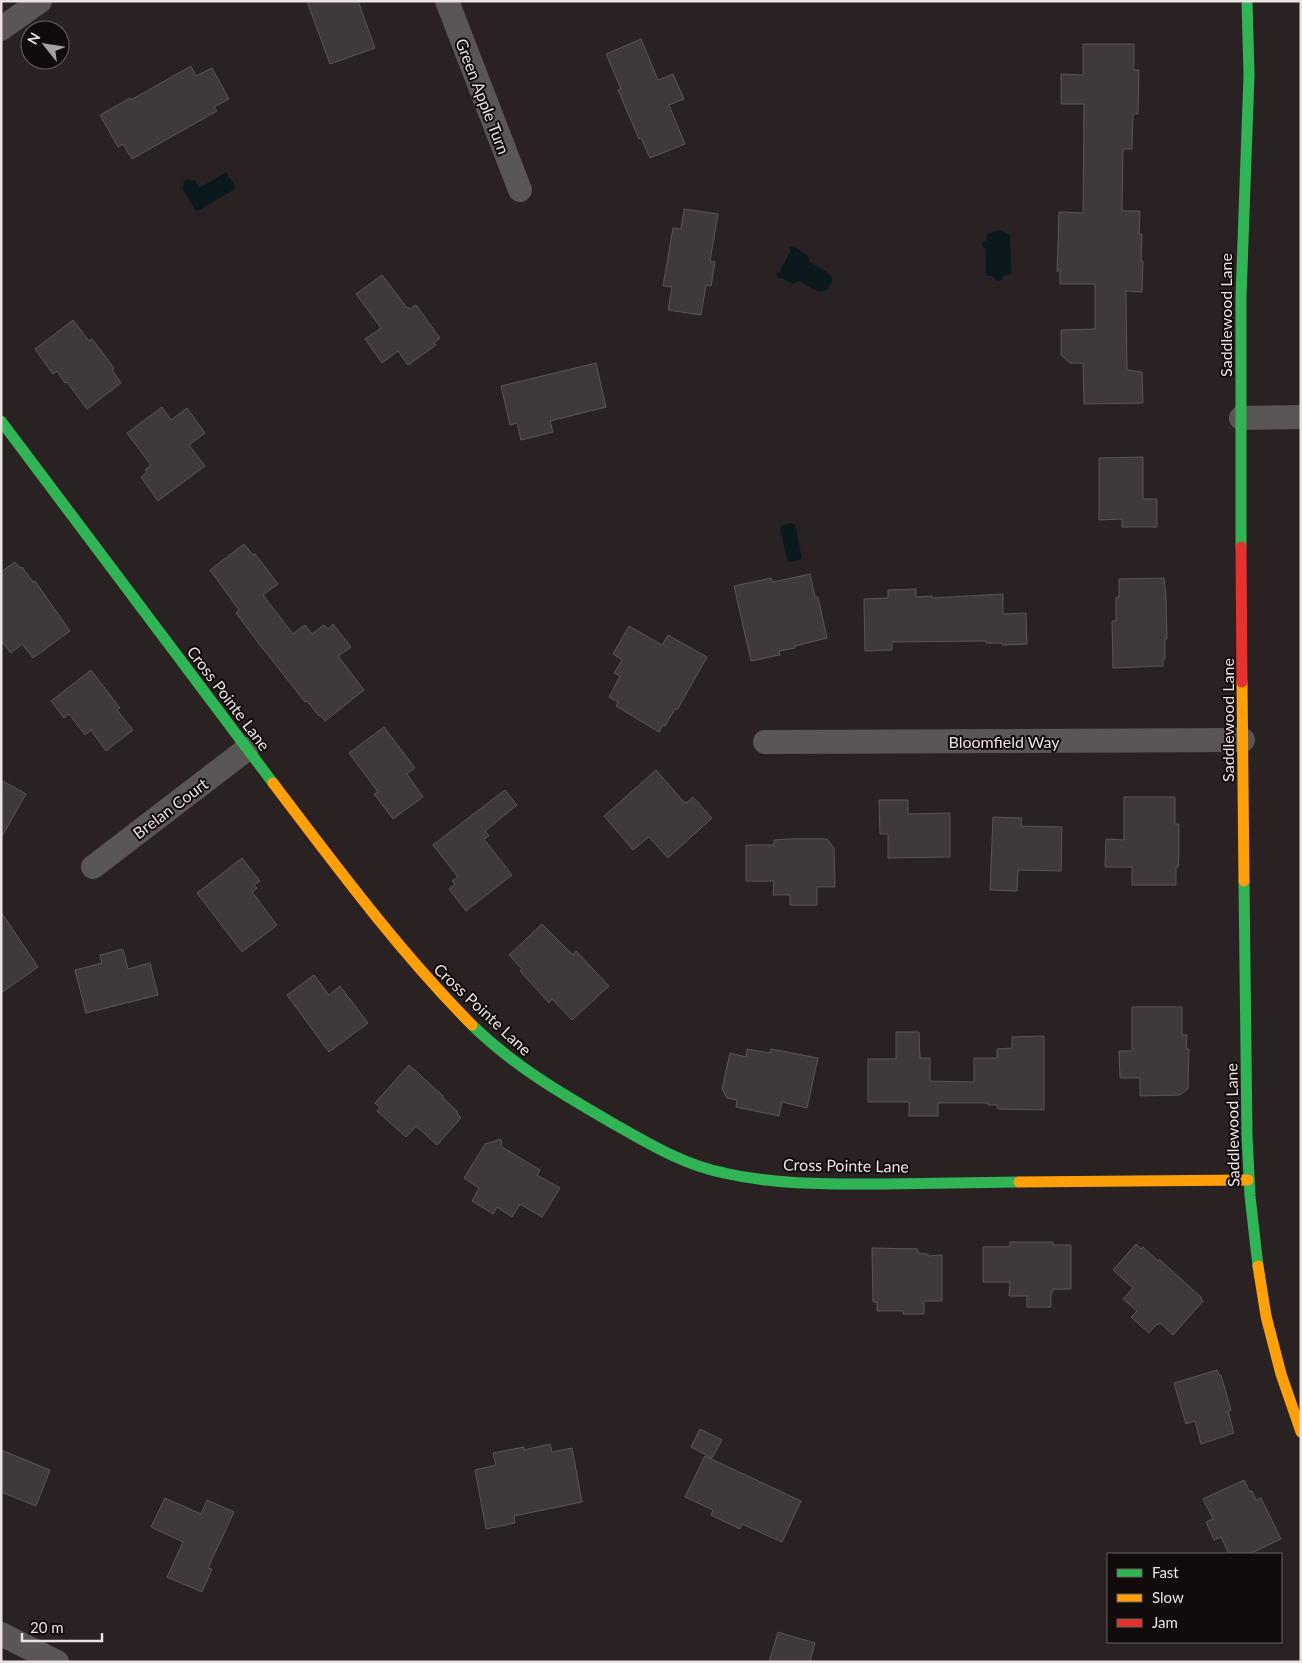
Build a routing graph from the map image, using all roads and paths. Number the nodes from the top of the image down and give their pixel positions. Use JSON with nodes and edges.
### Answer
{"nodes":[{"id":1,"x":40,"y":1,"type":"edge"},
{"id":2,"x":447,"y":1,"type":"edge"},
{"id":3,"x":1247,"y":1,"type":"edge"},
{"id":4,"x":1,"y":29,"type":"edge"},
{"id":5,"x":520,"y":190,"type":"dead end"},
{"id":6,"x":1301,"y":417,"type":"edge"},
{"id":7,"x":1241,"y":418,"type":"junction"},
{"id":8,"x":1,"y":421,"type":"edge"},
{"id":9,"x":1243,"y":740,"type":"junction"},
{"id":10,"x":765,"y":742,"type":"dead end"},
{"id":11,"x":247,"y":749,"type":"junction"},
{"id":12,"x":93,"y":867,"type":"dead end"},
{"id":13,"x":1248,"y":1180,"type":"junction"},
{"id":14,"x":1301,"y":1432,"type":"edge"},
{"id":15,"x":1,"y":1634,"type":"edge"},
{"id":16,"x":57,"y":1662,"type":"edge"}],
"edges":[{"from":1,"to":4,"type":"street"},
{"from":2,"to":5,"type":"street","name":"Green Apple Turn"},
{"from":3,"to":7,"type":"street","name":"Saddlewood Lane"},
{"from":6,"to":7,"type":"street"},
{"from":7,"to":9,"type":"street","name":"Saddlewood Lane"},
{"from":8,"to":11,"type":"street","name":"Cross Pointe Lane"},
{"from":9,"to":10,"type":"street","name":"Bloomfield Way"},
{"from":9,"to":13,"type":"street","name":"Saddlewood Lane"},
{"from":11,"to":12,"type":"street","name":"Brelan Court"},
{"from":11,"to":13,"type":"street","name":"Cross Pointe Lane"},
{"from":13,"to":14,"type":"street","name":"Saddlewood Lane"},
{"from":15,"to":16,"type":"street"}]}
